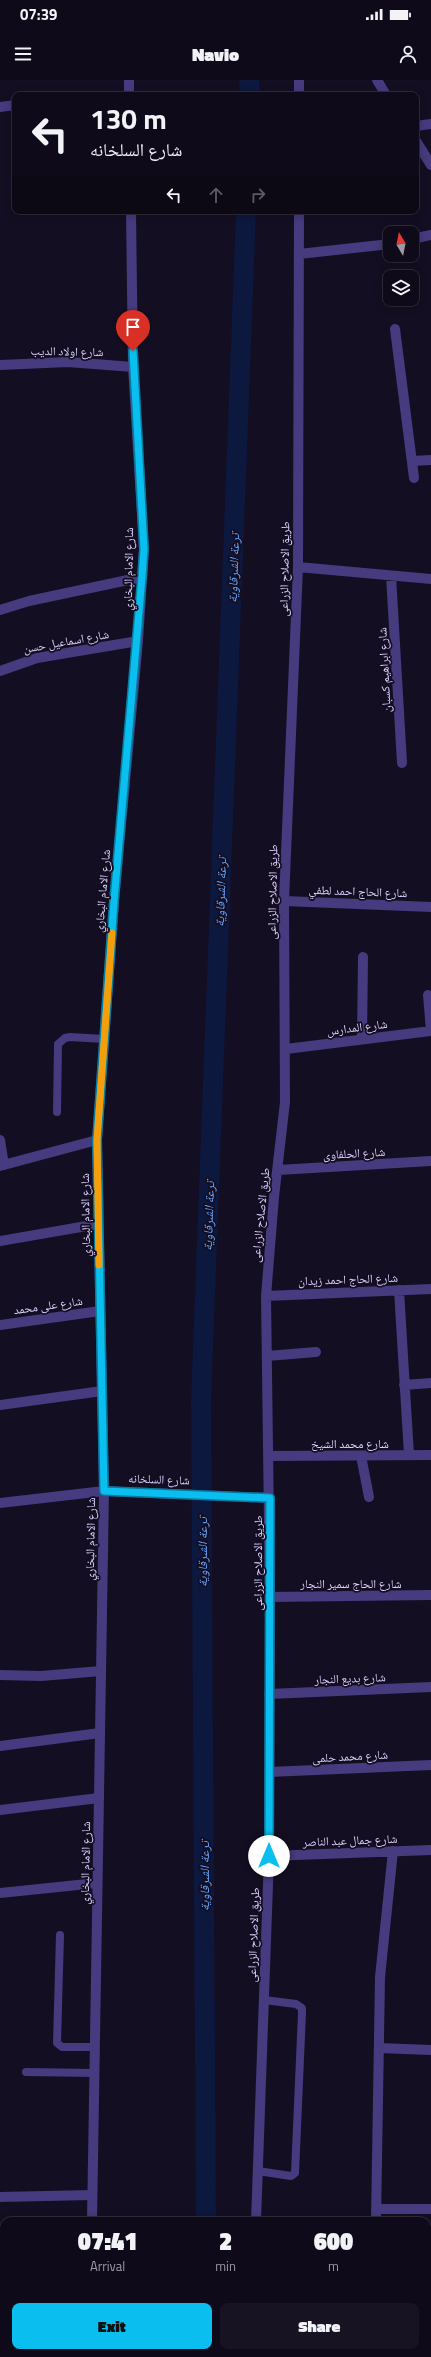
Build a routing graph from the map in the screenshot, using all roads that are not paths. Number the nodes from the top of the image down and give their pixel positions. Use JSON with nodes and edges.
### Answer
{"nodes":[{"id":1,"x":129,"y":80,"type":"edge"},
{"id":2,"x":299,"y":80,"type":"edge"},
{"id":3,"x":377,"y":80,"type":"edge"},
{"id":4,"x":129,"y":92,"type":"edge"},
{"id":5,"x":299,"y":92,"type":"edge"},
{"id":6,"x":384,"y":92,"type":"edge"},
{"id":7,"x":12,"y":105,"type":"edge"},
{"id":8,"x":0,"y":107,"type":"edge"},
{"id":9,"x":431,"y":124,"type":"edge"},
{"id":10,"x":419,"y":126,"type":"edge"},
{"id":11,"x":419,"y":146,"type":"edge"},
{"id":12,"x":431,"y":165,"type":"edge"},
{"id":13,"x":131,"y":214,"type":"edge"},
{"id":14,"x":299,"y":214,"type":"edge"},
{"id":15,"x":431,"y":235,"type":"edge"},
{"id":16,"x":419,"y":238,"type":"edge"},
{"id":17,"x":383,"y":245,"type":"edge"},
{"id":18,"x":299,"y":254,"type":"junction"},
{"id":19,"x":395,"y":329,"type":"dead end"},
{"id":20,"x":0,"y":365,"type":"edge"},
{"id":21,"x":133,"y":367,"type":"junction"},
{"id":22,"x":431,"y":460,"type":"edge"},
{"id":23,"x":412,"y":461,"type":"junction"},
{"id":24,"x":414,"y":478,"type":"dead end"},
{"id":25,"x":298,"y":567,"type":"junction"},
{"id":26,"x":391,"y":576,"type":"junction"},
{"id":27,"x":142,"y":577,"type":"junction"},
{"id":28,"x":431,"y":580,"type":"edge"},
{"id":29,"x":0,"y":610,"type":"edge"},
{"id":30,"x":138,"y":641,"type":"junction"},
{"id":31,"x":0,"y":671,"type":"edge"},
{"id":32,"x":402,"y":763,"type":"dead end"},
{"id":33,"x":284,"y":901,"type":"junction"},
{"id":34,"x":431,"y":907,"type":"edge"},
{"id":35,"x":363,"y":957,"type":"dead end"},
{"id":36,"x":428,"y":995,"type":"dead end"},
{"id":37,"x":431,"y":1031,"type":"edge"},
{"id":38,"x":362,"y":1039,"type":"junction"},
{"id":39,"x":104,"y":1040,"type":"junction"},
{"id":40,"x":286,"y":1048,"type":"junction"},
{"id":41,"x":57,"y":1112,"type":"dead end"},
{"id":42,"x":0,"y":1140,"type":"edge"},
{"id":43,"x":97,"y":1140,"type":"junction"},
{"id":44,"x":431,"y":1161,"type":"edge"},
{"id":45,"x":2,"y":1166,"type":"edge"},
{"id":46,"x":278,"y":1170,"type":"junction"},
{"id":47,"x":98,"y":1224,"type":"junction"},
{"id":48,"x":0,"y":1241,"type":"edge"},
{"id":49,"x":431,"y":1289,"type":"edge"},
{"id":50,"x":399,"y":1290,"type":"junction"},
{"id":51,"x":266,"y":1296,"type":"junction"},
{"id":52,"x":100,"y":1311,"type":"junction"},
{"id":53,"x":0,"y":1325,"type":"edge"},
{"id":54,"x":316,"y":1352,"type":"dead end"},
{"id":55,"x":267,"y":1356,"type":"junction"},
{"id":56,"x":431,"y":1383,"type":"edge"},
{"id":57,"x":404,"y":1385,"type":"junction"},
{"id":58,"x":102,"y":1391,"type":"junction"},
{"id":59,"x":0,"y":1405,"type":"edge"},
{"id":60,"x":409,"y":1455,"type":"junction"},
{"id":61,"x":431,"y":1455,"type":"edge"},
{"id":62,"x":269,"y":1456,"type":"junction"},
{"id":63,"x":361,"y":1456,"type":"junction"},
{"id":64,"x":104,"y":1491,"type":"junction"},
{"id":65,"x":369,"y":1497,"type":"dead end"},
{"id":66,"x":270,"y":1498,"type":"junction"},
{"id":67,"x":0,"y":1502,"type":"edge"},
{"id":68,"x":431,"y":1595,"type":"edge"},
{"id":69,"x":270,"y":1597,"type":"junction"},
{"id":70,"x":101,"y":1671,"type":"junction"},
{"id":71,"x":0,"y":1675,"type":"edge"},
{"id":72,"x":431,"y":1687,"type":"edge"},
{"id":73,"x":269,"y":1694,"type":"junction"},
{"id":74,"x":100,"y":1733,"type":"junction"},
{"id":75,"x":0,"y":1746,"type":"edge"},
{"id":76,"x":431,"y":1765,"type":"edge"},
{"id":77,"x":270,"y":1772,"type":"junction"},
{"id":78,"x":99,"y":1798,"type":"junction"},
{"id":79,"x":0,"y":1810,"type":"edge"},
{"id":80,"x":431,"y":1850,"type":"edge"},
{"id":81,"x":393,"y":1851,"type":"junction"},
{"id":82,"x":269,"y":1856,"type":"junction"},
{"id":83,"x":98,"y":1883,"type":"junction"},
{"id":84,"x":0,"y":1893,"type":"edge"},
{"id":85,"x":60,"y":1935,"type":"dead end"},
{"id":86,"x":264,"y":2000,"type":"junction"},
{"id":87,"x":95,"y":2046,"type":"junction"},
{"id":88,"x":379,"y":2048,"type":"junction"},
{"id":89,"x":431,"y":2050,"type":"edge"},
{"id":90,"x":26,"y":2072,"type":"dead end"},
{"id":91,"x":95,"y":2073,"type":"junction"},
{"id":92,"x":258,"y":2171,"type":"junction"},
{"id":93,"x":92,"y":2195,"type":"junction"},
{"id":94,"x":0,"y":2197,"type":"edge"},
{"id":95,"x":376,"y":2209,"type":"junction"},
{"id":96,"x":431,"y":2209,"type":"edge"},
{"id":97,"x":92,"y":2217,"type":"edge"},
{"id":98,"x":256,"y":2217,"type":"edge"},
{"id":99,"x":376,"y":2217,"type":"edge"}],
"edges":[{"from":1,"to":4,"type":"street"},
{"from":2,"to":5,"type":"street"},
{"from":3,"to":6,"type":"street"},
{"from":7,"to":8,"type":"street"},
{"from":9,"to":10,"type":"street"},
{"from":11,"to":12,"type":"street"},
{"from":13,"to":21,"type":"street","name":"شارع الامام البخاري"},
{"from":14,"to":18,"type":"street","name":"طريق الاصلاح الزراعى"},
{"from":15,"to":16,"type":"street"},
{"from":17,"to":18,"type":"street"},
{"from":18,"to":25,"type":"street","name":"طريق الاصلاح الزراعى"},
{"from":19,"to":23,"type":"street"},
{"from":20,"to":21,"type":"street","name":"شارع اولاد الديب"},
{"from":21,"to":27,"type":"street","name":"شارع الامام البخاري"},
{"from":22,"to":23,"type":"street"},
{"from":23,"to":24,"type":"street"},
{"from":25,"to":26,"type":"street"},
{"from":25,"to":33,"type":"street","name":"طريق الاصلاح الزراعى"},
{"from":26,"to":28,"type":"street"},
{"from":26,"to":32,"type":"street","name":"شارع ابراهيم كسبان"},
{"from":27,"to":29,"type":"street"},
{"from":27,"to":30,"type":"street","name":"شارع الامام البخاري"},
{"from":30,"to":31,"type":"street","name":"شارع اسماعيل حسن"},
{"from":30,"to":39,"type":"street","name":"شارع الامام البخاري"},
{"from":33,"to":34,"type":"street","name":"شارع الحاج احمد لطفي"},
{"from":33,"to":40,"type":"street","name":"طريق الاصلاح الزراعى"},
{"from":35,"to":38,"type":"street"},
{"from":36,"to":37,"type":"street"},
{"from":37,"to":38,"type":"street","name":"شارع المدارس"},
{"from":38,"to":40,"type":"street","name":"شارع المدارس"},
{"from":39,"to":41,"type":"lane"},
{"from":39,"to":43,"type":"street","name":"شارع الامام البخاري"},
{"from":40,"to":46,"type":"street","name":"طريق الاصلاح الزراعى"},
{"from":42,"to":45,"type":"street"},
{"from":43,"to":45,"type":"street"},
{"from":43,"to":47,"type":"street","name":"شارع الامام البخاري"},
{"from":44,"to":46,"type":"street","name":"شارع الحلفاوى"},
{"from":46,"to":51,"type":"street","name":"طريق الاصلاح الزراعى"},
{"from":47,"to":48,"type":"street"},
{"from":47,"to":52,"type":"street","name":"شارع الامام البخاري"},
{"from":49,"to":50,"type":"street","name":"شارع الحاج احمد زيدان"},
{"from":50,"to":51,"type":"street","name":"شارع الحاج احمد زيدان"},
{"from":50,"to":57,"type":"street"},
{"from":51,"to":55,"type":"street","name":"طريق الاصلاح الزراعى"},
{"from":52,"to":53,"type":"street","name":"شارع على محمد"},
{"from":52,"to":58,"type":"street","name":"شارع الامام البخاري"},
{"from":54,"to":55,"type":"street"},
{"from":55,"to":62,"type":"street","name":"طريق الاصلاح الزراعى"},
{"from":56,"to":57,"type":"street"},
{"from":57,"to":60,"type":"street"},
{"from":58,"to":59,"type":"street"},
{"from":58,"to":64,"type":"street","name":"شارع الامام البخاري"},
{"from":60,"to":61,"type":"street","name":"شارع محمد الشيخ"},
{"from":60,"to":63,"type":"street","name":"شارع محمد الشيخ"},
{"from":62,"to":63,"type":"street","name":"شارع محمد الشيخ"},
{"from":62,"to":66,"type":"street","name":"طريق الاصلاح الزراعى"},
{"from":63,"to":65,"type":"street"},
{"from":64,"to":66,"type":"street","name":"شارع السلخانه"},
{"from":64,"to":67,"type":"street","name":"شارع السلخانه"},
{"from":64,"to":70,"type":"street","name":"شارع الامام البخاري"},
{"from":66,"to":69,"type":"street","name":"طريق الاصلاح الزراعى"},
{"from":68,"to":69,"type":"street","name":"شارع الحاج سمير النجار"},
{"from":69,"to":73,"type":"street","name":"طريق الاصلاح الزراعى"},
{"from":70,"to":71,"type":"street"},
{"from":70,"to":74,"type":"street","name":"شارع الامام البخاري"},
{"from":72,"to":73,"type":"street","name":"شارع بديع النجار"},
{"from":73,"to":77,"type":"street","name":"طريق الاصلاح الزراعى"},
{"from":74,"to":75,"type":"street"},
{"from":74,"to":78,"type":"street","name":"شارع الامام البخاري"},
{"from":76,"to":77,"type":"street","name":"شارع محمد حلمى"},
{"from":77,"to":82,"type":"street","name":"طريق الاصلاح الزراعى"},
{"from":78,"to":79,"type":"street"},
{"from":78,"to":83,"type":"street","name":"شارع الامام البخاري"},
{"from":80,"to":81,"type":"street","name":"شارع جمال عبد الناصر"},
{"from":81,"to":82,"type":"street","name":"شارع جمال عبد الناصر"},
{"from":81,"to":88,"type":"street"},
{"from":82,"to":86,"type":"street","name":"طريق الاصلاح الزراعى"},
{"from":83,"to":84,"type":"street"},
{"from":83,"to":87,"type":"street","name":"شارع الامام البخاري"},
{"from":85,"to":87,"type":"lane"},
{"from":86,"to":92,"type":"street","name":"طريق الاصلاح الزراعى"},
{"from":86,"to":92,"type":"lane"},
{"from":87,"to":91,"type":"street","name":"شارع الامام البخاري"},
{"from":88,"to":89,"type":"street"},
{"from":88,"to":95,"type":"street"},
{"from":90,"to":91,"type":"lane"},
{"from":91,"to":93,"type":"street","name":"شارع الامام البخاري"},
{"from":92,"to":98,"type":"street","name":"طريق الاصلاح الزراعى"},
{"from":93,"to":94,"type":"street"},
{"from":93,"to":97,"type":"street","name":"شارع الامام البخاري"},
{"from":95,"to":96,"type":"street"},
{"from":95,"to":99,"type":"street"}]}
